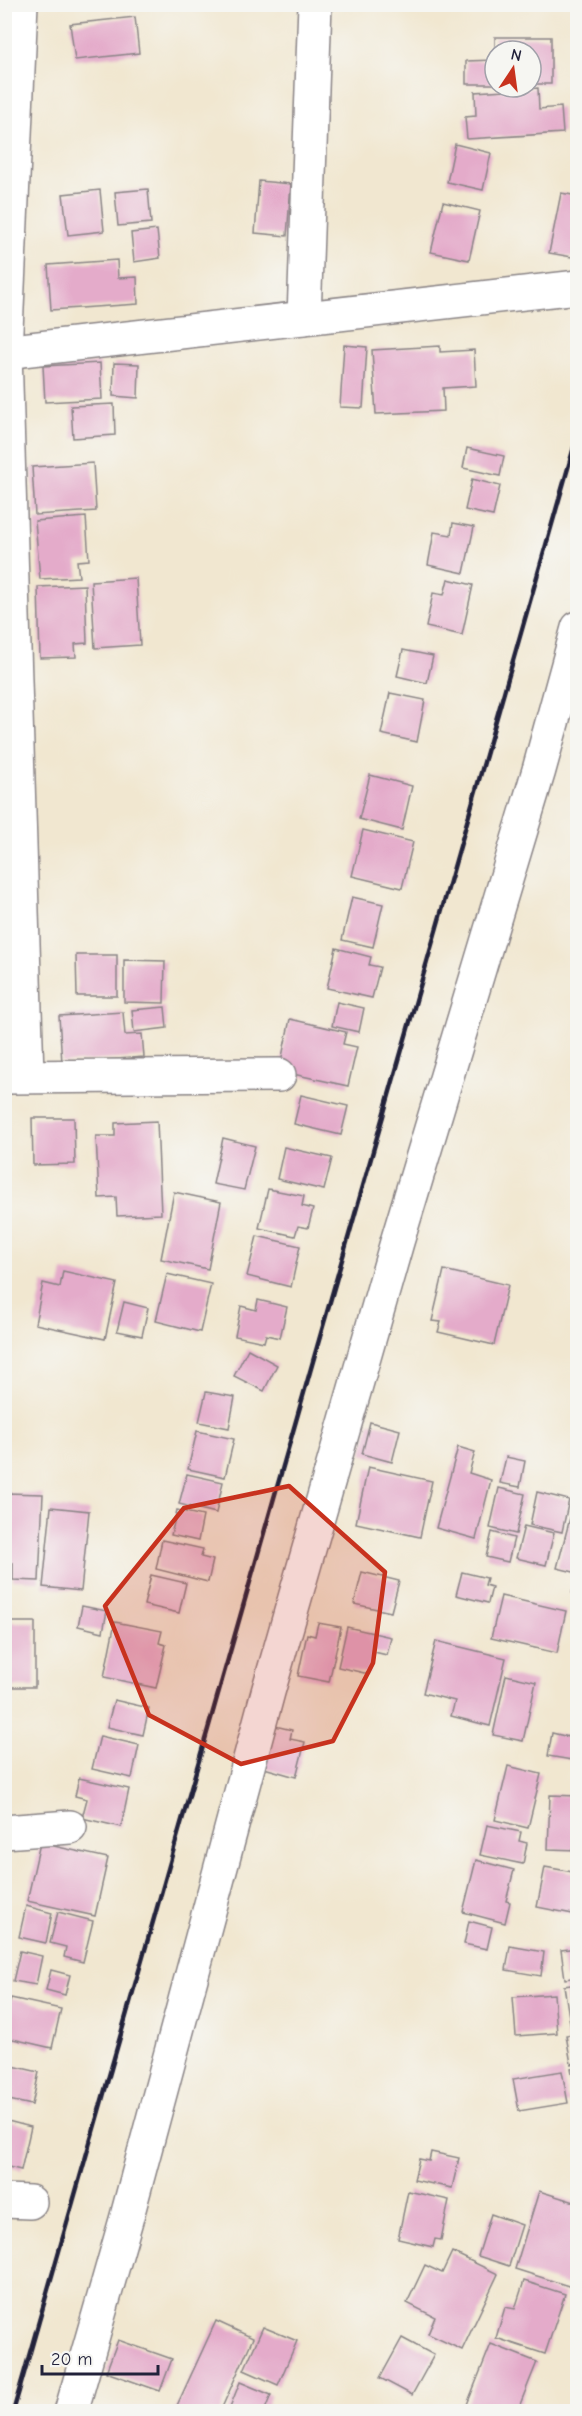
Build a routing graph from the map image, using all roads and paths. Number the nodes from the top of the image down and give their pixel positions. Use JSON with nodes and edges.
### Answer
{"nodes":[{"id":1,"x":21,"y":4,"type":"edge"},
{"id":2,"x":315,"y":4,"type":"edge"},
{"id":3,"x":578,"y":287,"type":"edge"},
{"id":4,"x":304,"y":318,"type":"junction"},
{"id":5,"x":5,"y":352,"type":"edge"},
{"id":6,"x":578,"y":628,"type":"edge"},
{"id":7,"x":279,"y":1075,"type":"dead end"},
{"id":8,"x":16,"y":1076,"type":"edge"},
{"id":9,"x":70,"y":1827,"type":"dead end"},
{"id":10,"x":4,"y":1832,"type":"edge"},
{"id":11,"x":71,"y":2412,"type":"edge"}],
"edges":[{"from":1,"to":5,"type":"street"},
{"from":2,"to":4,"type":"street"},
{"from":3,"to":4,"type":"street"},
{"from":4,"to":5,"type":"street"},
{"from":5,"to":8,"type":"street"},
{"from":6,"to":11,"type":"street"},
{"from":7,"to":8,"type":"street"},
{"from":9,"to":10,"type":"street"}]}
